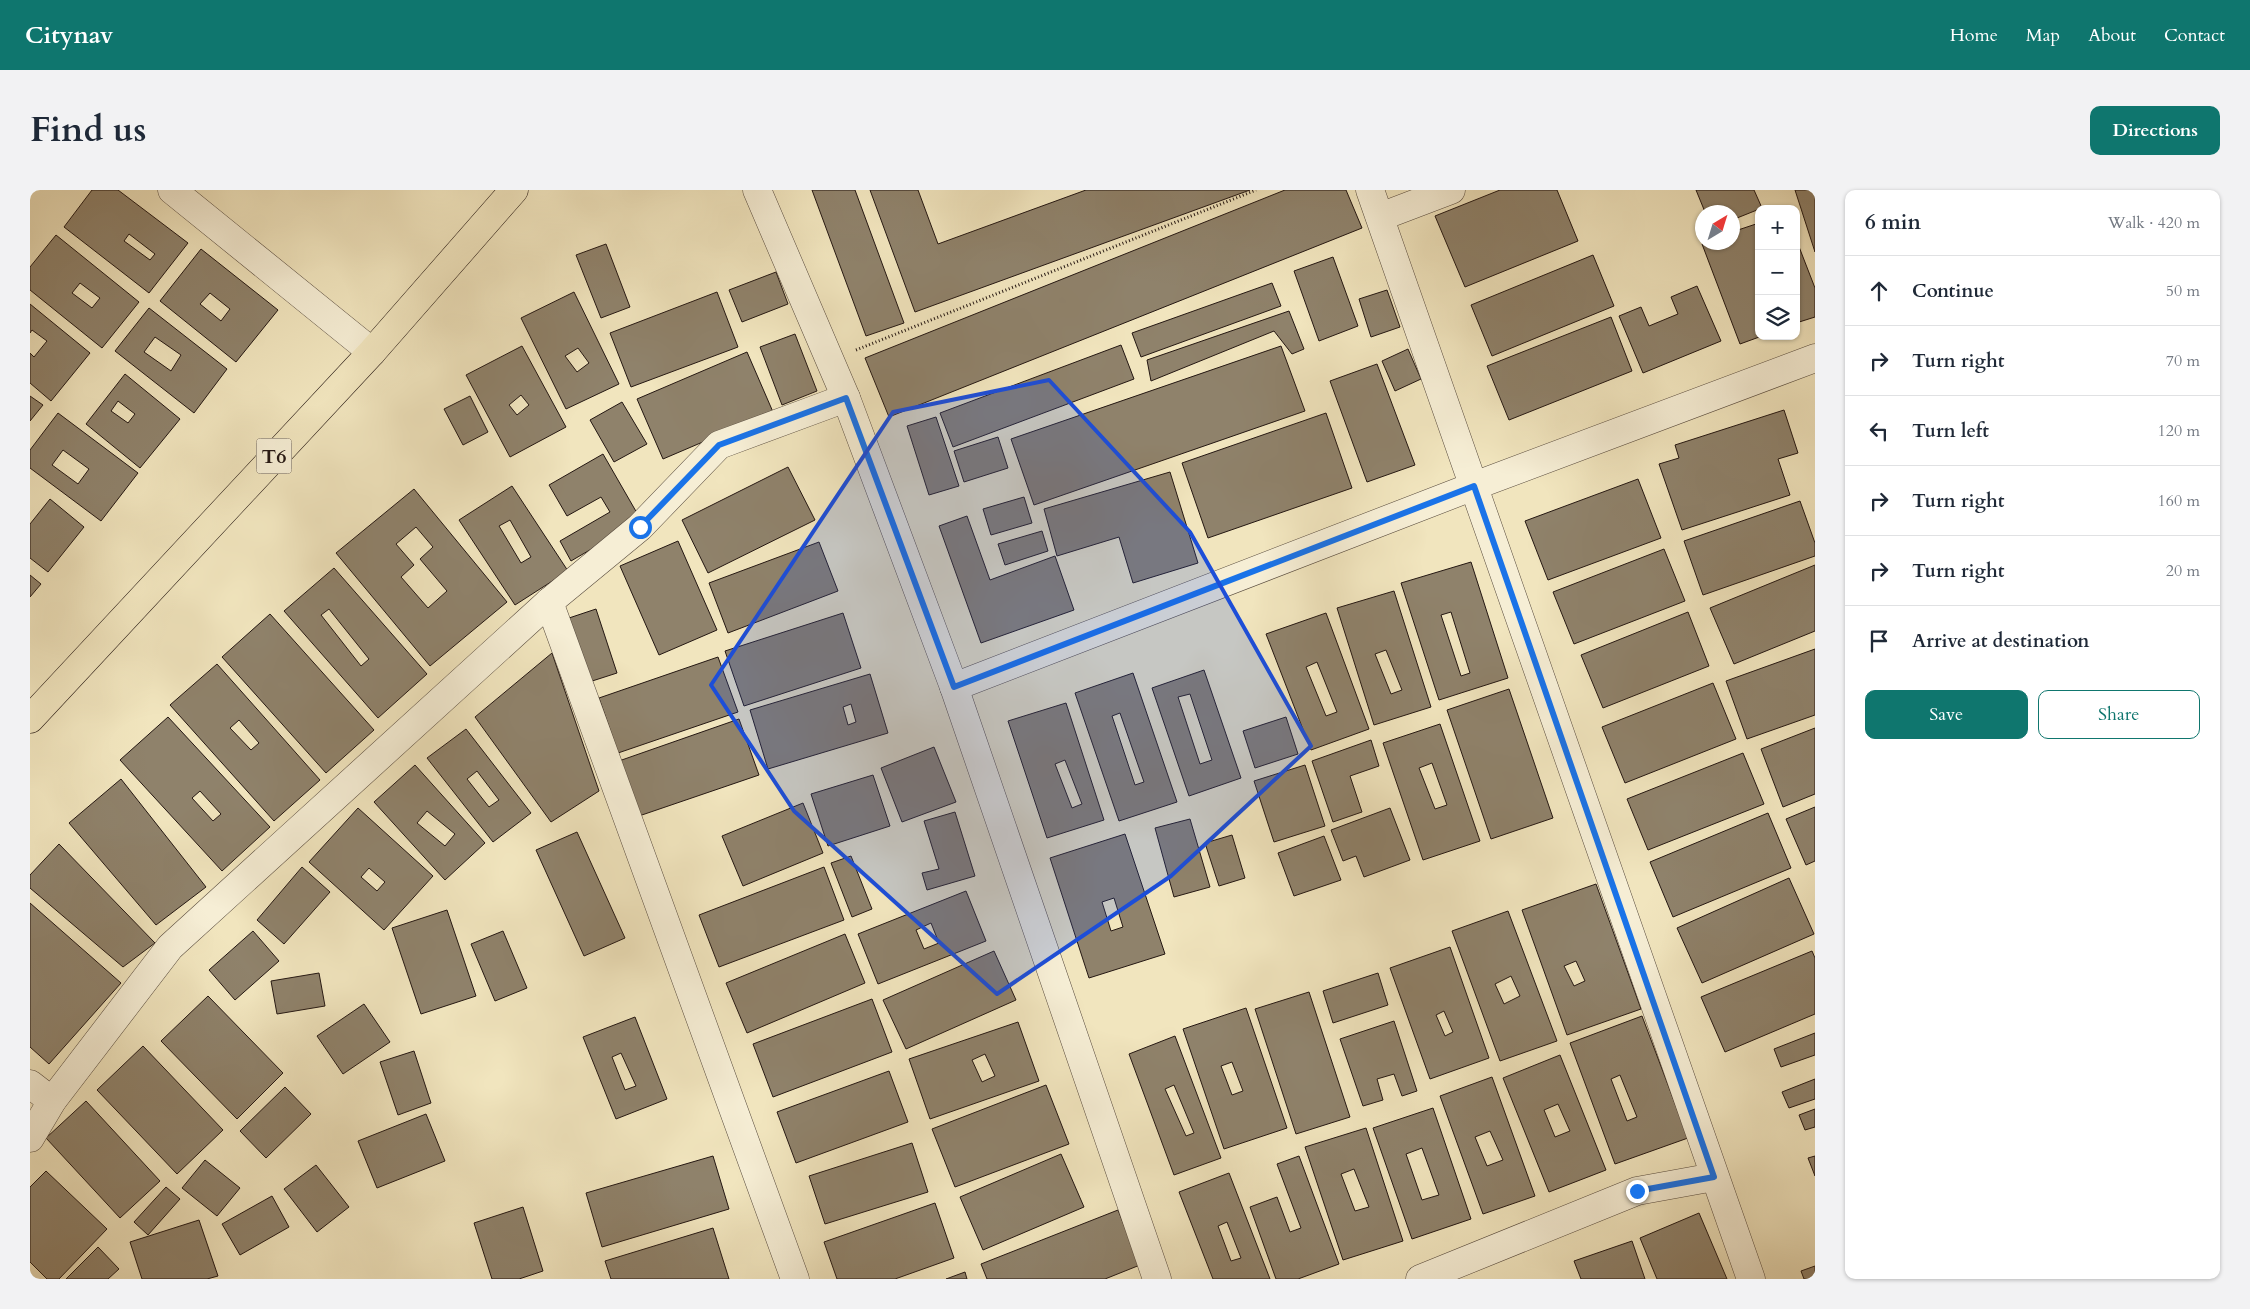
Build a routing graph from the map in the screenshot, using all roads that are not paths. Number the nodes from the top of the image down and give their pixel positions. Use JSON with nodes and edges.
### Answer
{"nodes":[{"id":1,"x":172,"y":190,"type":"edge"},
{"id":2,"x":514,"y":190,"type":"edge"},
{"id":3,"x":757,"y":190,"type":"edge"},
{"id":4,"x":1370,"y":190,"type":"edge"},
{"id":5,"x":1452,"y":190,"type":"edge"},
{"id":6,"x":1380,"y":217,"type":"junction"},
{"id":7,"x":372,"y":352,"type":"junction"},
{"id":8,"x":1815,"y":358,"type":"edge"},
{"id":9,"x":846,"y":398,"type":"junction"},
{"id":10,"x":1474,"y":486,"type":"junction"},
{"id":11,"x":549,"y":602,"type":"junction"},
{"id":12,"x":954,"y":687,"type":"junction"},
{"id":13,"x":30,"y":718,"type":"edge"},
{"id":14,"x":30,"y":1084,"type":"edge"},
{"id":15,"x":52,"y":1102,"type":"junction"},
{"id":16,"x":30,"y":1138,"type":"edge"},
{"id":17,"x":1714,"y":1177,"type":"junction"},
{"id":18,"x":794,"y":1279,"type":"edge"},
{"id":19,"x":1157,"y":1279,"type":"edge"},
{"id":20,"x":1420,"y":1279,"type":"edge"},
{"id":21,"x":1751,"y":1279,"type":"edge"}],
"edges":[{"from":1,"to":7,"type":"street"},
{"from":2,"to":7,"type":"highway","number":"T6"},
{"from":3,"to":9,"type":"street"},
{"from":4,"to":6,"type":"street"},
{"from":5,"to":6,"type":"street"},
{"from":6,"to":10,"type":"street"},
{"from":7,"to":13,"type":"highway","number":"T6"},
{"from":8,"to":10,"type":"street"},
{"from":9,"to":11,"type":"street"},
{"from":9,"to":12,"type":"street"},
{"from":10,"to":12,"type":"street"},
{"from":10,"to":17,"type":"street"},
{"from":11,"to":15,"type":"street"},
{"from":11,"to":18,"type":"street"},
{"from":12,"to":19,"type":"street"},
{"from":14,"to":15,"type":"street"},
{"from":15,"to":16,"type":"street"},
{"from":17,"to":20,"type":"street"},
{"from":17,"to":21,"type":"street"}]}
